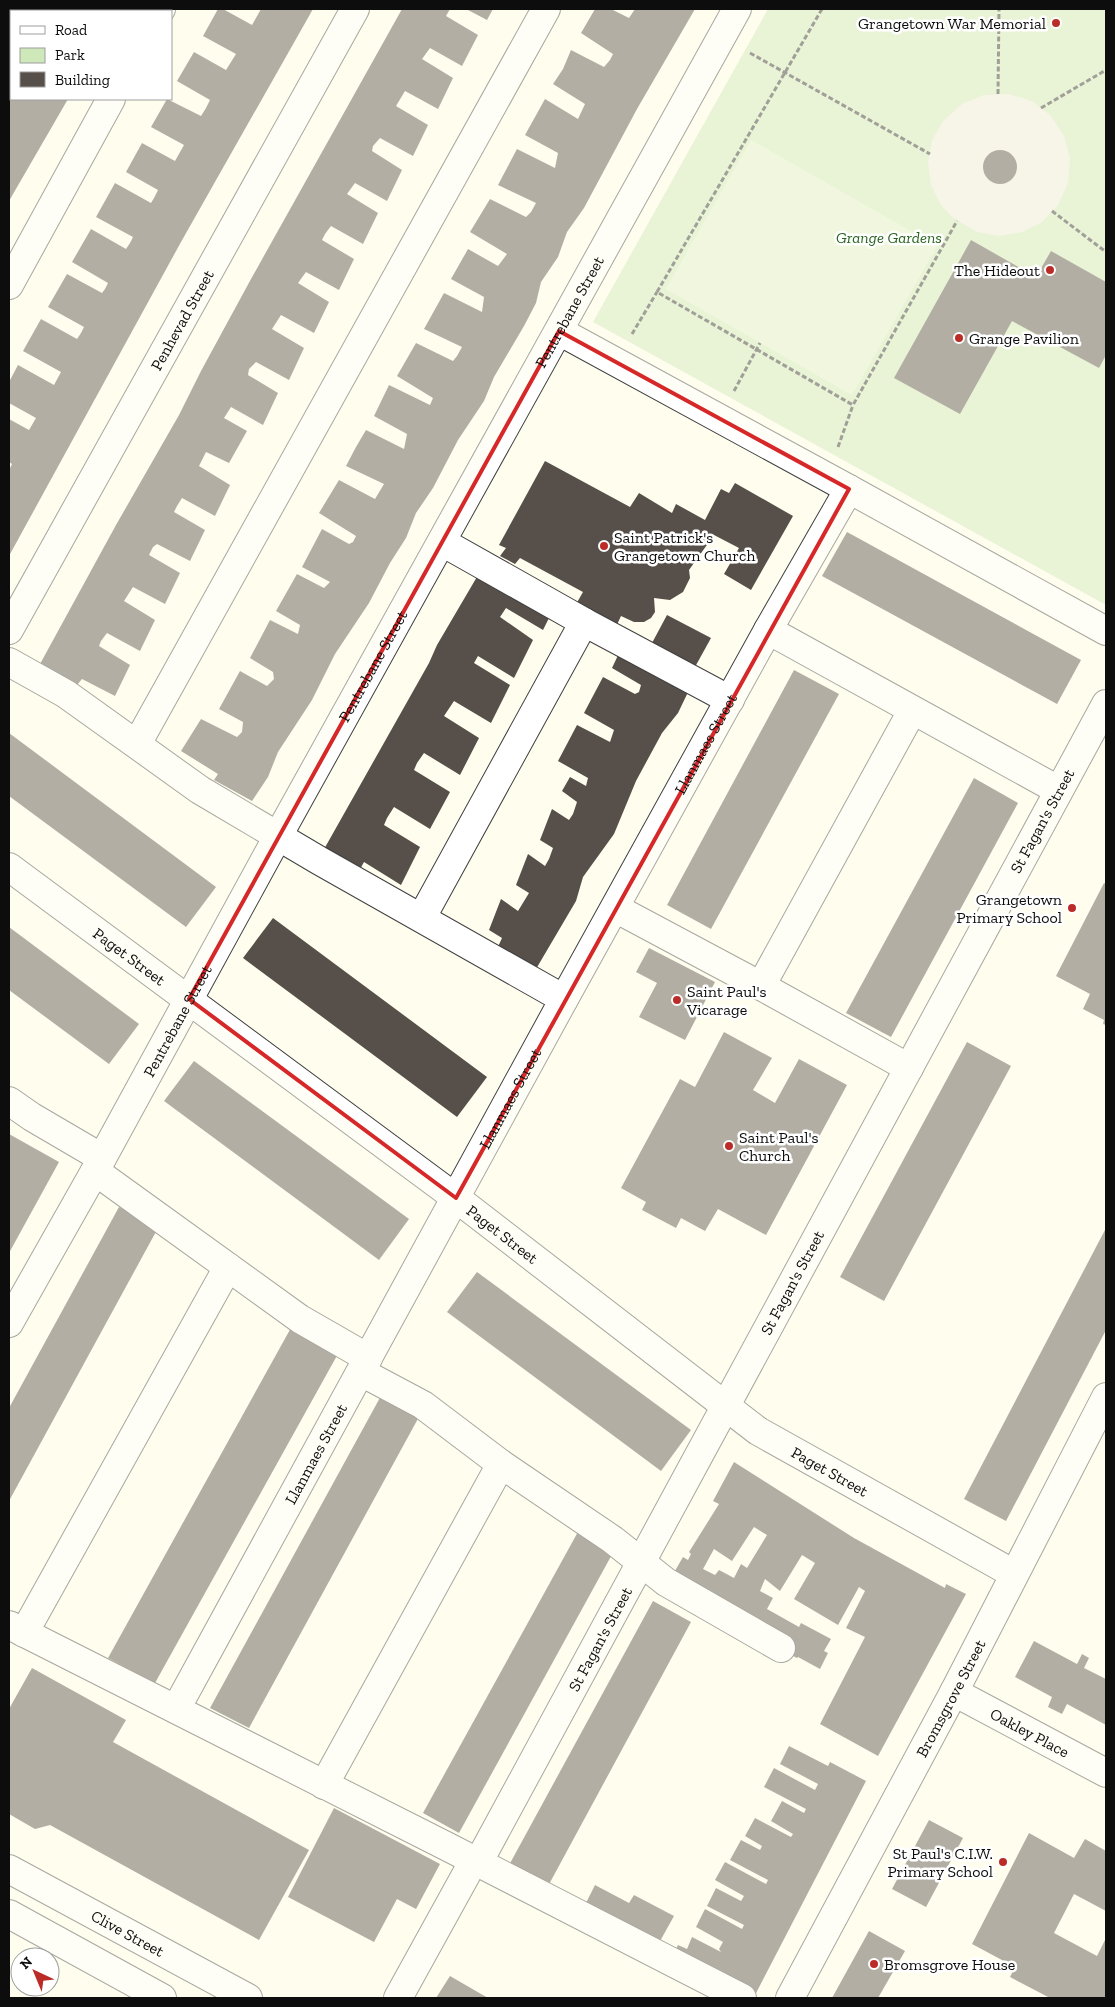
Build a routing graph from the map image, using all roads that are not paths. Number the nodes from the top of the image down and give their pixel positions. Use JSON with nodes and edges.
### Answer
{"nodes":[{"id":1,"x":355,"y":9,"type":"edge"},
{"id":2,"x":546,"y":9,"type":"edge"},
{"id":3,"x":737,"y":9,"type":"edge"},
{"id":4,"x":110,"y":100,"type":"edge"},
{"id":5,"x":9,"y":285,"type":"edge"},
{"id":6,"x":558,"y":331,"type":"junction"},
{"id":7,"x":838,"y":483,"type":"junction"},
{"id":8,"x":442,"y":542,"type":"junction"},
{"id":9,"x":584,"y":622,"type":"junction"},
{"id":10,"x":9,"y":630,"type":"edge"},
{"id":11,"x":768,"y":630,"type":"junction"},
{"id":12,"x":1106,"y":631,"type":"edge"},
{"id":13,"x":9,"y":662,"type":"edge"},
{"id":14,"x":730,"y":700,"type":"junction"},
{"id":15,"x":1106,"y":704,"type":"edge"},
{"id":16,"x":912,"y":711,"type":"junction"},
{"id":17,"x":137,"y":744,"type":"junction"},
{"id":18,"x":1058,"y":790,"type":"junction"},
{"id":19,"x":278,"y":836,"type":"junction"},
{"id":20,"x":9,"y":867,"type":"edge"},
{"id":21,"x":616,"y":908,"type":"junction"},
{"id":22,"x":422,"y":917,"type":"junction"},
{"id":23,"x":761,"y":986,"type":"junction"},
{"id":24,"x":190,"y":999,"type":"junction"},
{"id":25,"x":564,"y":999,"type":"junction"},
{"id":26,"x":908,"y":1068,"type":"junction"},
{"id":27,"x":9,"y":1101,"type":"edge"},
{"id":28,"x":99,"y":1165,"type":"junction"},
{"id":29,"x":456,"y":1198,"type":"junction"},
{"id":30,"x":228,"y":1267,"type":"junction"},
{"id":31,"x":9,"y":1323,"type":"edge"},
{"id":32,"x":365,"y":1365,"type":"junction"},
{"id":33,"x":1106,"y":1397,"type":"edge"},
{"id":34,"x":725,"y":1407,"type":"junction"},
{"id":35,"x":501,"y":1464,"type":"junction"},
{"id":36,"x":642,"y":1563,"type":"junction"},
{"id":37,"x":1014,"y":1574,"type":"junction"},
{"id":38,"x":17,"y":1629,"type":"edge"},
{"id":39,"x":781,"y":1648,"type":"dead end"},
{"id":40,"x":954,"y":1692,"type":"junction"},
{"id":41,"x":176,"y":1709,"type":"junction"},
{"id":42,"x":1106,"y":1773,"type":"edge"},
{"id":43,"x":324,"y":1785,"type":"junction"},
{"id":44,"x":473,"y":1868,"type":"junction"},
{"id":45,"x":9,"y":1869,"type":"edge"},
{"id":46,"x":9,"y":1914,"type":"edge"},
{"id":47,"x":162,"y":1998,"type":"edge"},
{"id":48,"x":248,"y":1998,"type":"edge"},
{"id":49,"x":398,"y":1998,"type":"edge"},
{"id":50,"x":742,"y":1998,"type":"edge"},
{"id":51,"x":790,"y":1998,"type":"edge"}],
"edges":[{"from":1,"to":10,"type":"street","name":"Penhevad Street"},
{"from":2,"to":17,"type":"street"},
{"from":3,"to":6,"type":"street","name":"Pentrebane Street"},
{"from":4,"to":5,"type":"street"},
{"from":6,"to":7,"type":"street"},
{"from":6,"to":8,"type":"street","name":"Pentrebane Street"},
{"from":7,"to":11,"type":"street","name":"Llanmaes Street"},
{"from":7,"to":12,"type":"street"},
{"from":8,"to":9,"type":"street"},
{"from":8,"to":19,"type":"street","name":"Pentrebane Street"},
{"from":9,"to":14,"type":"street"},
{"from":9,"to":22,"type":"street"},
{"from":11,"to":14,"type":"street","name":"Llanmaes Street"},
{"from":11,"to":16,"type":"street"},
{"from":13,"to":17,"type":"street"},
{"from":14,"to":21,"type":"street","name":"Llanmaes Street"},
{"from":15,"to":18,"type":"street","name":"St Fagan's Street"},
{"from":16,"to":18,"type":"street"},
{"from":16,"to":23,"type":"street"},
{"from":17,"to":19,"type":"street"},
{"from":18,"to":26,"type":"street","name":"St Fagan's Street"},
{"from":19,"to":22,"type":"street"},
{"from":19,"to":24,"type":"street","name":"Pentrebane Street"},
{"from":20,"to":24,"type":"street","name":"Paget Street"},
{"from":21,"to":23,"type":"street"},
{"from":21,"to":25,"type":"street","name":"Llanmaes Street"},
{"from":22,"to":25,"type":"street"},
{"from":23,"to":26,"type":"street"},
{"from":24,"to":28,"type":"street","name":"Pentrebane Street"},
{"from":24,"to":29,"type":"street","name":"Paget Street"},
{"from":25,"to":29,"type":"street","name":"Llanmaes Street"},
{"from":26,"to":34,"type":"street","name":"St Fagan's Street"},
{"from":27,"to":28,"type":"street"},
{"from":28,"to":30,"type":"street"},
{"from":28,"to":31,"type":"street","name":"Pentrebane Street"},
{"from":29,"to":32,"type":"street","name":"Llanmaes Street"},
{"from":29,"to":34,"type":"street","name":"Paget Street"},
{"from":30,"to":32,"type":"street"},
{"from":30,"to":38,"type":"street"},
{"from":32,"to":35,"type":"street"},
{"from":32,"to":41,"type":"street","name":"Llanmaes Street"},
{"from":33,"to":37,"type":"street","name":"Bromsgrove Street"},
{"from":34,"to":36,"type":"street","name":"St Fagan's Street"},
{"from":34,"to":37,"type":"street","name":"Paget Street"},
{"from":35,"to":36,"type":"street"},
{"from":35,"to":43,"type":"street"},
{"from":36,"to":39,"type":"street"},
{"from":36,"to":44,"type":"street","name":"St Fagan's Street"},
{"from":37,"to":40,"type":"street","name":"Bromsgrove Street"},
{"from":38,"to":41,"type":"street"},
{"from":40,"to":42,"type":"street","name":"Oakley Place"},
{"from":40,"to":51,"type":"street","name":"Bromsgrove Street"},
{"from":41,"to":43,"type":"street"},
{"from":43,"to":44,"type":"street"},
{"from":44,"to":49,"type":"street","name":"St Fagan's Street"},
{"from":44,"to":50,"type":"street"},
{"from":45,"to":48,"type":"street","name":"Clive Street"},
{"from":46,"to":47,"type":"street"}]}
